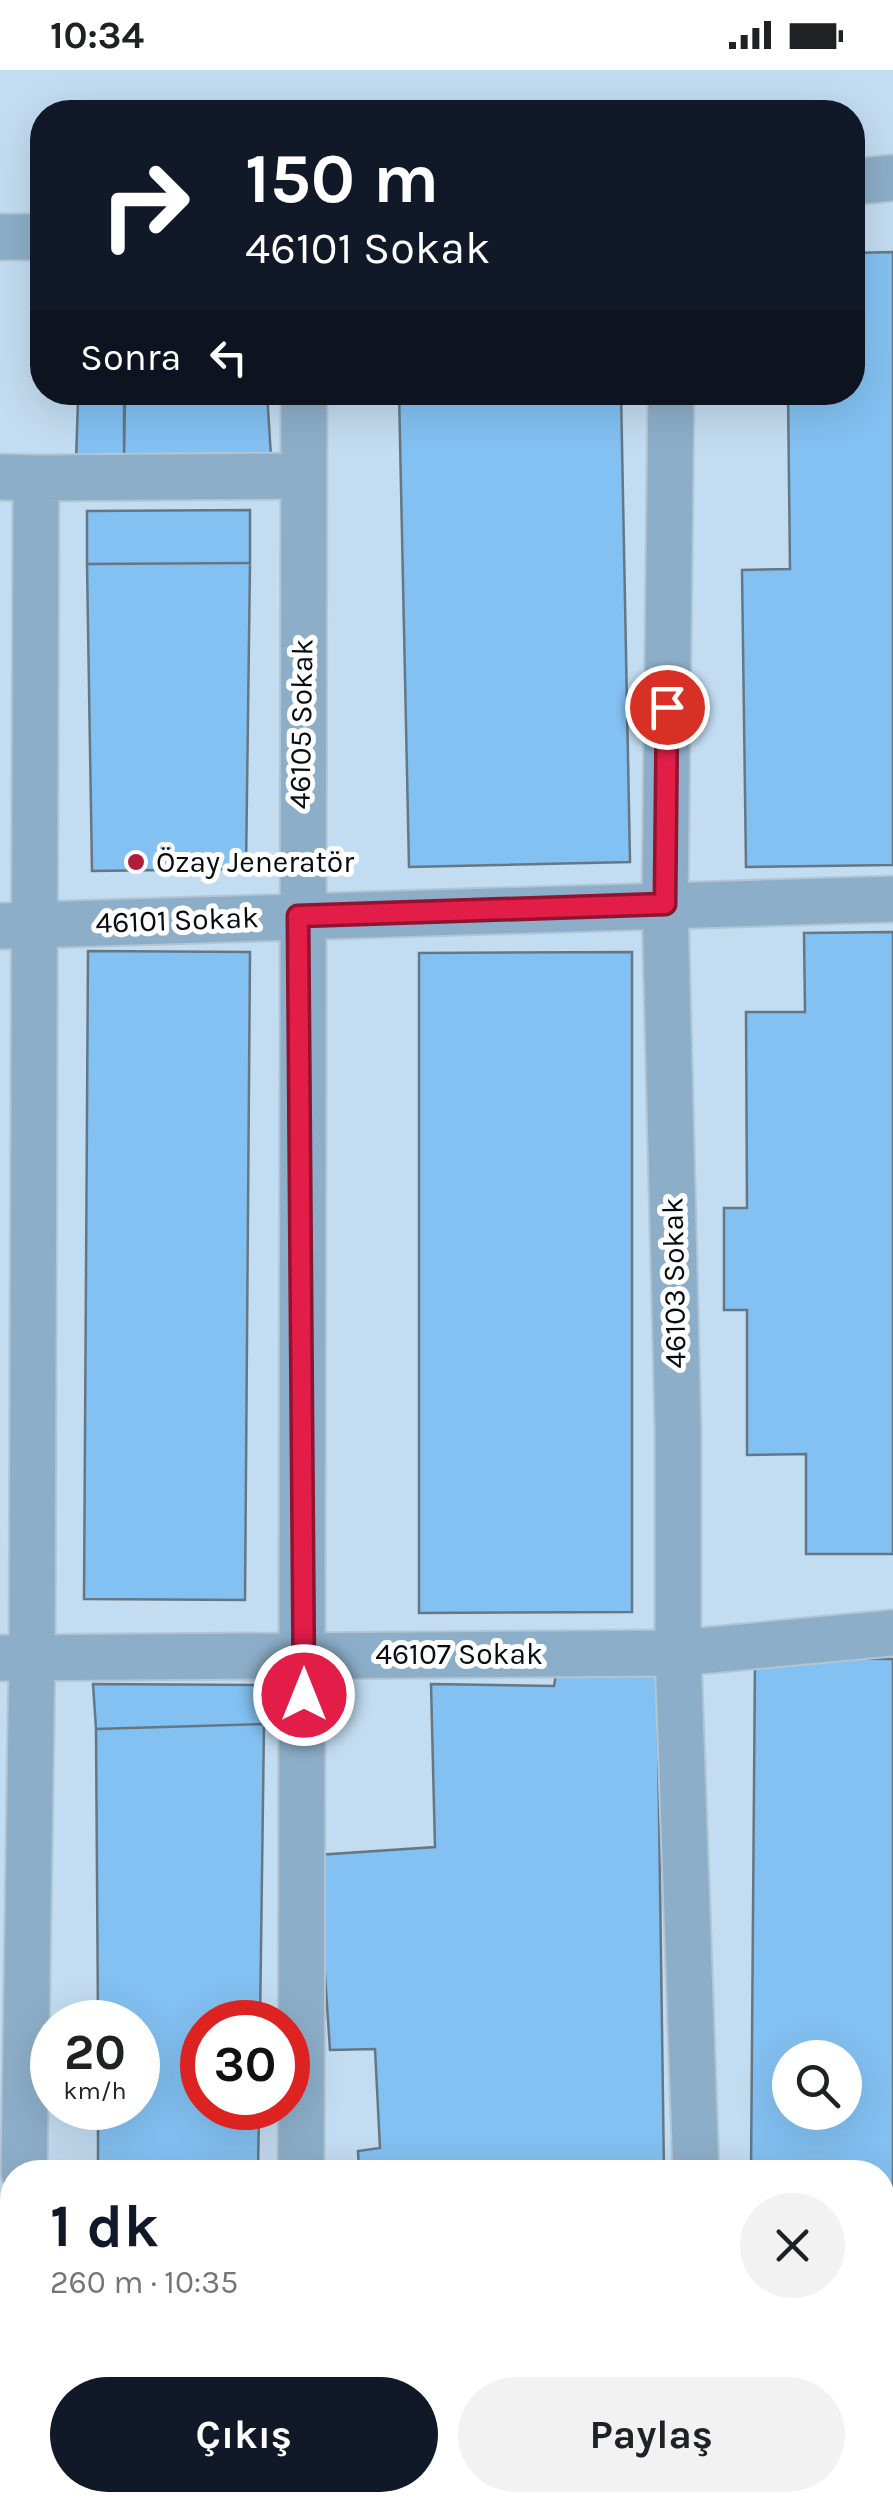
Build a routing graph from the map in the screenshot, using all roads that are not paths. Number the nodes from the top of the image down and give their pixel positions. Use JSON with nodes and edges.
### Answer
{"nodes":[{"id":1,"x":893,"y":178,"type":"edge"},
{"id":2,"x":865,"y":181,"type":"edge"},
{"id":3,"x":0,"y":237,"type":"edge"},
{"id":4,"x":30,"y":237,"type":"edge"},
{"id":5,"x":304,"y":405,"type":"edge"},
{"id":6,"x":670,"y":405,"type":"edge"},
{"id":7,"x":303,"y":476,"type":"junction"},
{"id":8,"x":18,"y":477,"type":"edge"},
{"id":9,"x":893,"y":899,"type":"edge"},
{"id":10,"x":665,"y":904,"type":"junction"},
{"id":11,"x":298,"y":916,"type":"junction"},
{"id":12,"x":16,"y":926,"type":"edge"},
{"id":13,"x":893,"y":1633,"type":"edge"},
{"id":14,"x":678,"y":1653,"type":"junction"},
{"id":15,"x":304,"y":1656,"type":"junction"},
{"id":16,"x":16,"y":1658,"type":"edge"},
{"id":17,"x":24,"y":2160,"type":"edge"},
{"id":18,"x":301,"y":2160,"type":"edge"},
{"id":19,"x":696,"y":2160,"type":"edge"}],
"edges":[{"from":1,"to":2,"type":"street"},
{"from":3,"to":4,"type":"street"},
{"from":5,"to":7,"type":"street","name":"46105 Sokak"},
{"from":6,"to":10,"type":"street","name":"46103 Sokak"},
{"from":7,"to":8,"type":"street"},
{"from":7,"to":11,"type":"street","name":"46105 Sokak"},
{"from":8,"to":12,"type":"street"},
{"from":9,"to":10,"type":"street","name":"46101 Sokak"},
{"from":10,"to":11,"type":"street","name":"46101 Sokak"},
{"from":10,"to":14,"type":"street","name":"46103 Sokak"},
{"from":11,"to":12,"type":"street","name":"46101 Sokak"},
{"from":11,"to":15,"type":"street","name":"46105 Sokak"},
{"from":12,"to":16,"type":"street"},
{"from":13,"to":14,"type":"street","name":"46107 Sokak"},
{"from":14,"to":15,"type":"street","name":"46107 Sokak"},
{"from":14,"to":19,"type":"street","name":"46103 Sokak"},
{"from":15,"to":16,"type":"street","name":"46107 Sokak"},
{"from":15,"to":18,"type":"street","name":"46105 Sokak"},
{"from":16,"to":17,"type":"street"}]}
